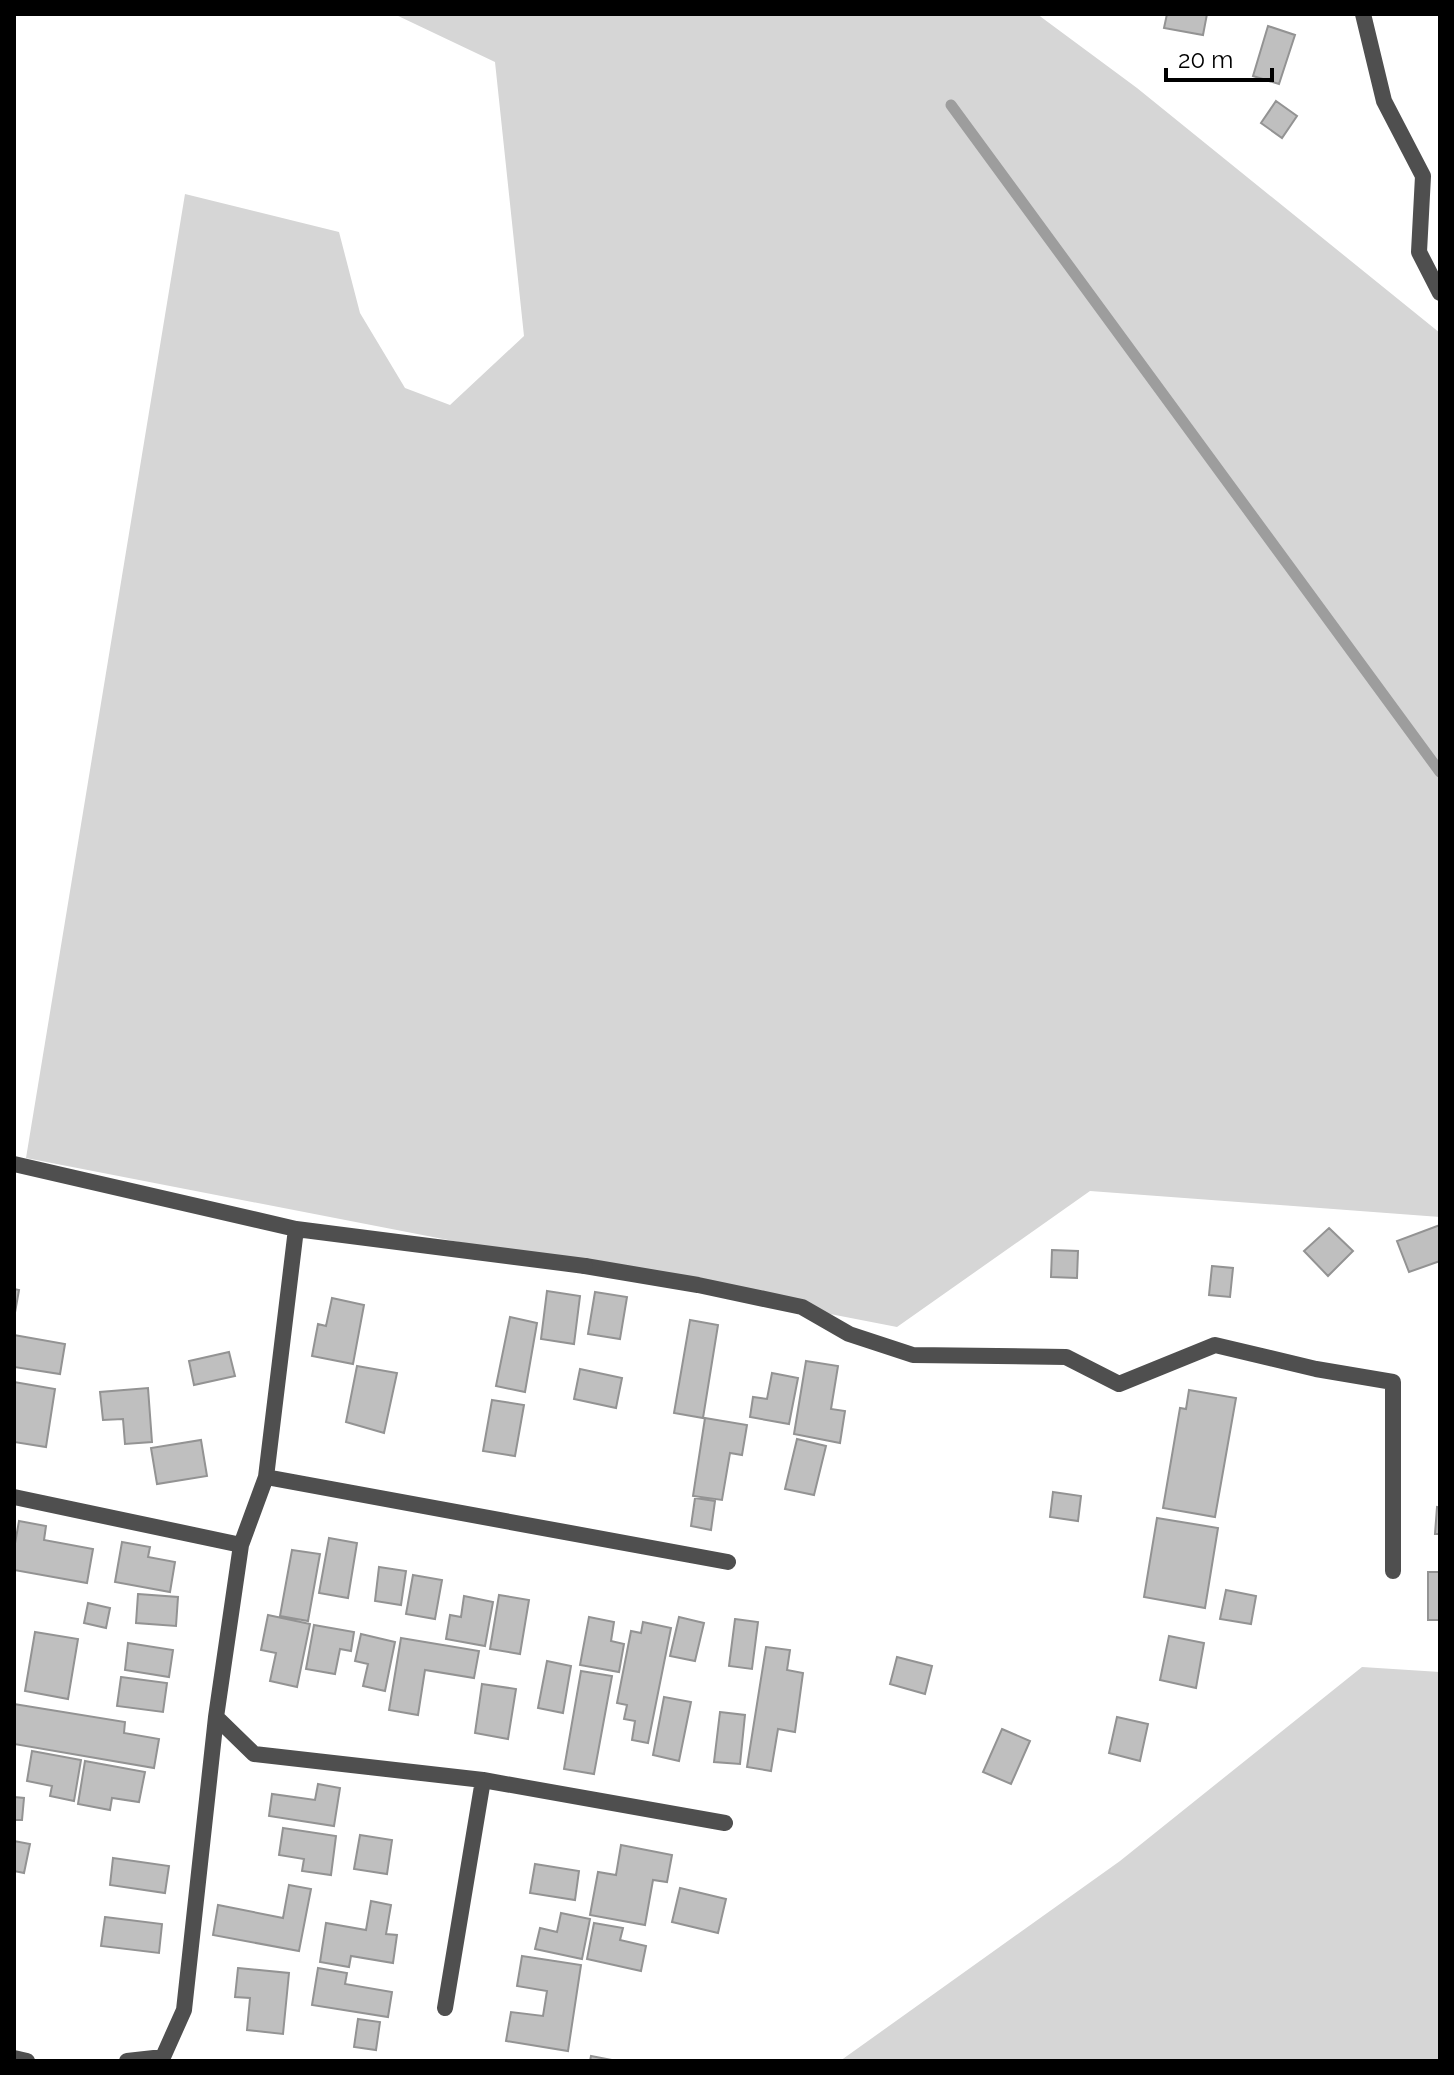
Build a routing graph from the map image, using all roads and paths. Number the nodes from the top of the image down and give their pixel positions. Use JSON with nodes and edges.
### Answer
{"nodes":[{"id":1,"x":1363,"y":14,"type":"edge"},
{"id":2,"x":1440,"y":293,"type":"edge"},
{"id":3,"x":14,"y":1164,"type":"edge"},
{"id":4,"x":296,"y":1229,"type":"junction"},
{"id":5,"x":266,"y":1477,"type":"junction"},
{"id":6,"x":14,"y":1497,"type":"edge"},
{"id":7,"x":241,"y":1545,"type":"junction"},
{"id":8,"x":728,"y":1562,"type":"dead end"},
{"id":9,"x":1393,"y":1571,"type":"dead end"},
{"id":10,"x":216,"y":1717,"type":"junction"},
{"id":11,"x":483,"y":1780,"type":"junction"},
{"id":12,"x":725,"y":1823,"type":"dead end"},
{"id":13,"x":445,"y":2008,"type":"dead end"},
{"id":14,"x":14,"y":2058,"type":"edge"},
{"id":15,"x":27,"y":2061,"type":"edge"},
{"id":16,"x":127,"y":2061,"type":"edge"}],
"edges":[{"from":1,"to":2,"type":"street"},
{"from":3,"to":4,"type":"street"},
{"from":4,"to":5,"type":"street"},
{"from":4,"to":9,"type":"street"},
{"from":5,"to":7,"type":"street"},
{"from":5,"to":8,"type":"street"},
{"from":6,"to":7,"type":"street"},
{"from":7,"to":10,"type":"street"},
{"from":10,"to":11,"type":"street"},
{"from":10,"to":16,"type":"street"},
{"from":11,"to":12,"type":"street"},
{"from":11,"to":13,"type":"street"},
{"from":14,"to":15,"type":"street"}]}
